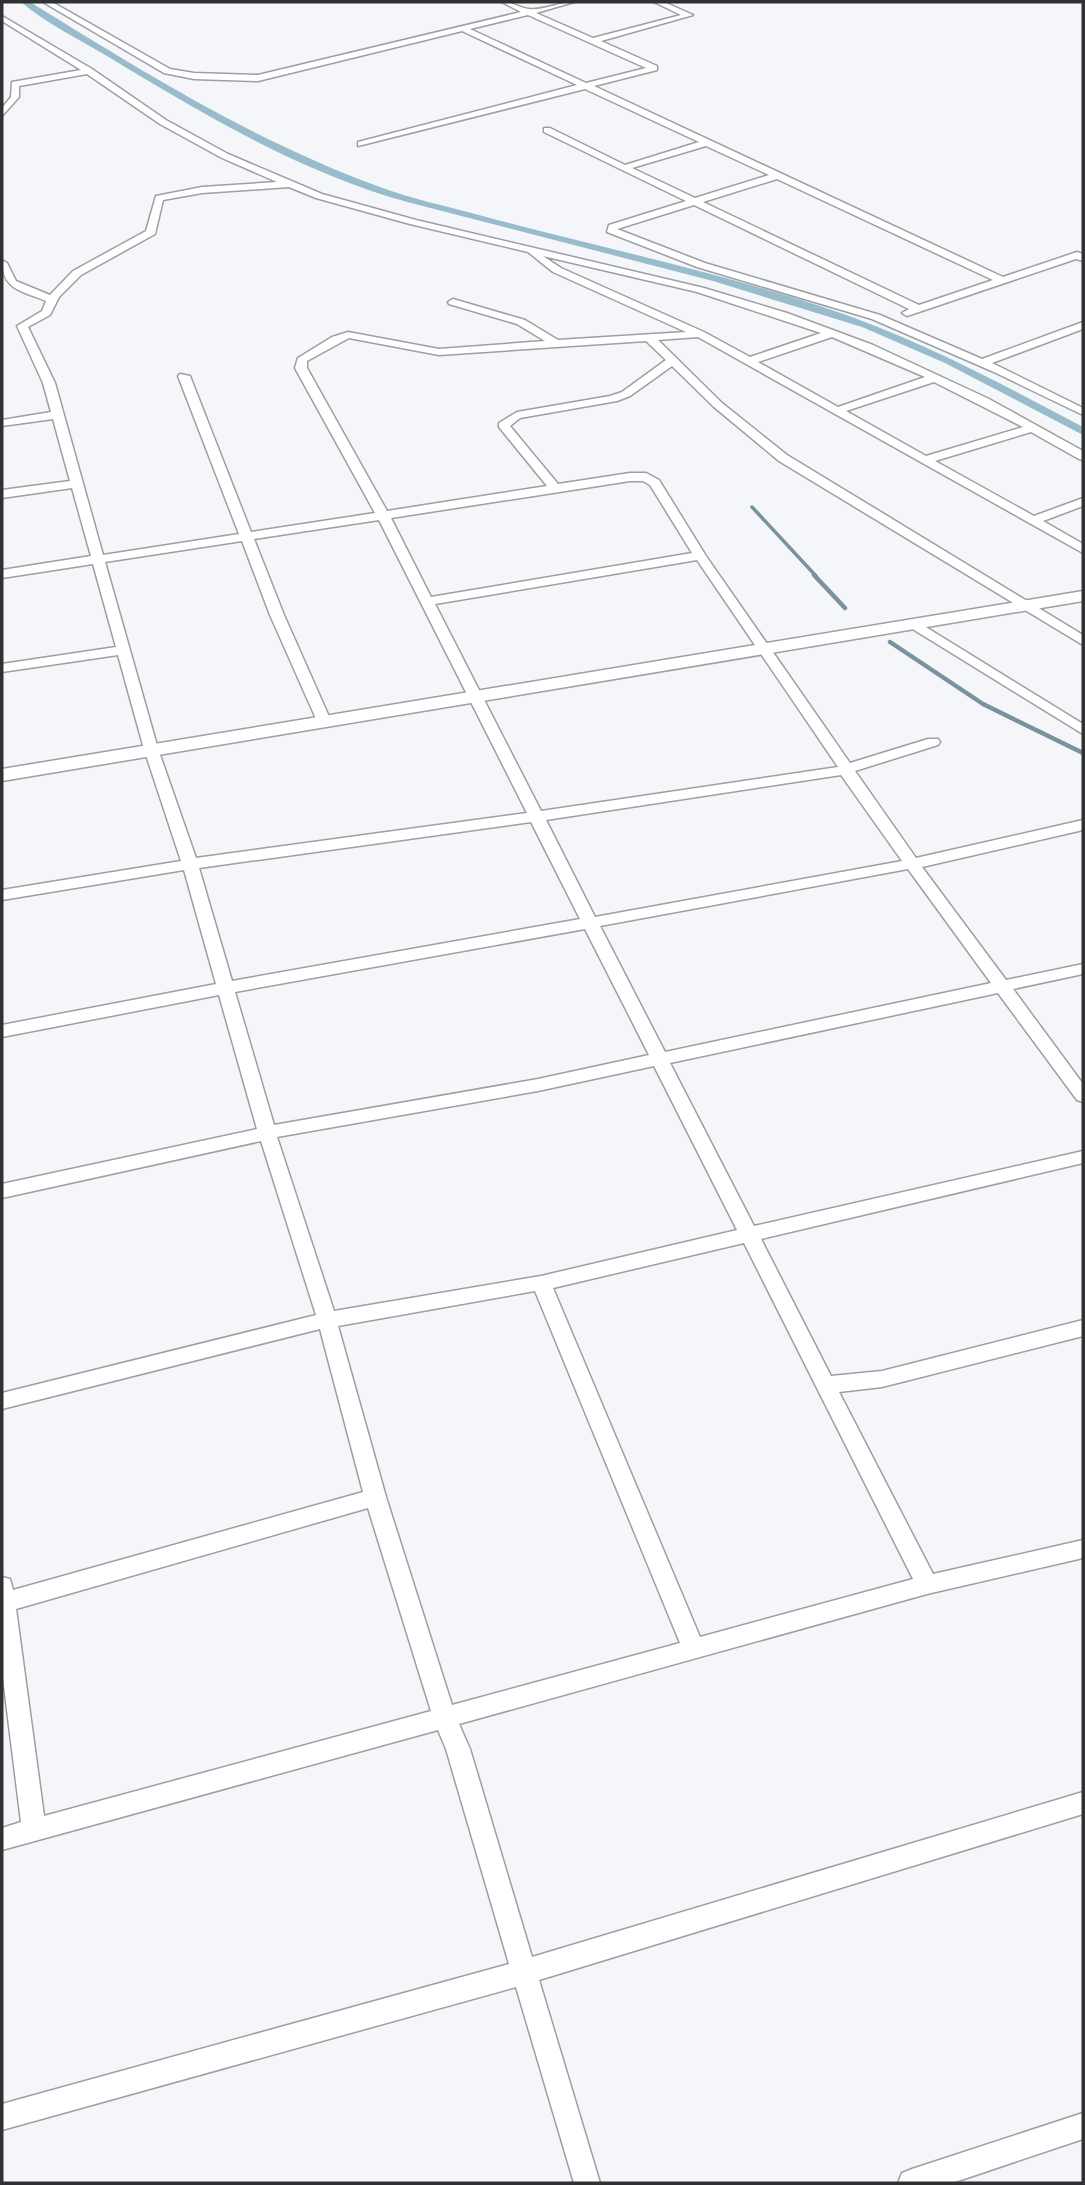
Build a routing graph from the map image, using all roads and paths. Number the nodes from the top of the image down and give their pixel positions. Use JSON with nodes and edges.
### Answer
{"nodes":[{"id":1,"x":47,"y":2,"type":"edge"},
{"id":2,"x":506,"y":2,"type":"edge"},
{"id":3,"x":570,"y":2,"type":"edge"},
{"id":4,"x":658,"y":2,"type":"edge"},
{"id":5,"x":529,"y":12,"type":"junction"},
{"id":6,"x":3,"y":20,"type":"edge"},
{"id":7,"x":462,"y":28,"type":"junction"},
{"id":8,"x":595,"y":40,"type":"junction"},
{"id":9,"x":89,"y":71,"type":"junction"},
{"id":10,"x":589,"y":86,"type":"junction"},
{"id":11,"x":2,"y":113,"type":"edge"},
{"id":12,"x":547,"y":130,"type":"dead end"},
{"id":13,"x":709,"y":142,"type":"junction"},
{"id":14,"x":361,"y":144,"type":"dead end"},
{"id":15,"x":624,"y":168,"type":"junction"},
{"id":16,"x":780,"y":175,"type":"junction"},
{"id":17,"x":290,"y":184,"type":"junction"},
{"id":18,"x":691,"y":201,"type":"junction"},
{"id":19,"x":523,"y":247,"type":"junction"},
{"id":20,"x":1081,"y":255,"type":"edge"},
{"id":21,"x":2,"y":263,"type":"edge"},
{"id":22,"x":1001,"y":280,"type":"junction"},
{"id":23,"x":50,"y":299,"type":"junction"},
{"id":24,"x":453,"y":302,"type":"dead end"},
{"id":25,"x":918,"y":309,"type":"junction"},
{"id":26,"x":884,"y":321,"type":"junction"},
{"id":27,"x":1083,"y":325,"type":"edge"},
{"id":28,"x":832,"y":333,"type":"junction"},
{"id":29,"x":700,"y":334,"type":"junction"},
{"id":30,"x":649,"y":338,"type":"junction"},
{"id":31,"x":558,"y":345,"type":"junction"},
{"id":32,"x":672,"y":360,"type":"junction"},
{"id":33,"x":750,"y":361,"type":"junction"},
{"id":34,"x":982,"y":363,"type":"junction"},
{"id":35,"x":184,"y":376,"type":"dead end"},
{"id":36,"x":934,"y":377,"type":"junction"},
{"id":37,"x":1081,"y":408,"type":"edge"},
{"id":38,"x":839,"y":410,"type":"junction"},
{"id":39,"x":58,"y":415,"type":"junction"},
{"id":40,"x":2,"y":422,"type":"edge"},
{"id":41,"x":1032,"y":428,"type":"junction"},
{"id":42,"x":1083,"y":456,"type":"edge"},
{"id":43,"x":926,"y":460,"type":"junction"},
{"id":44,"x":77,"y":484,"type":"junction"},
{"id":45,"x":556,"y":490,"type":"junction"},
{"id":46,"x":2,"y":494,"type":"edge"},
{"id":47,"x":1083,"y":502,"type":"edge"},
{"id":48,"x":384,"y":517,"type":"junction"},
{"id":49,"x":1033,"y":521,"type":"junction"},
{"id":50,"x":247,"y":538,"type":"junction"},
{"id":51,"x":1083,"y":549,"type":"edge"},
{"id":52,"x":700,"y":556,"type":"junction"},
{"id":53,"x":100,"y":560,"type":"junction"},
{"id":54,"x":2,"y":574,"type":"edge"},
{"id":55,"x":1083,"y":596,"type":"edge"},
{"id":56,"x":425,"y":602,"type":"junction"},
{"id":57,"x":1024,"y":607,"type":"junction"},
{"id":58,"x":916,"y":625,"type":"junction"},
{"id":59,"x":1083,"y":641,"type":"edge"},
{"id":60,"x":122,"y":650,"type":"junction"},
{"id":61,"x":767,"y":650,"type":"junction"},
{"id":62,"x":2,"y":668,"type":"edge"},
{"id":63,"x":474,"y":696,"type":"junction"},
{"id":64,"x":324,"y":721,"type":"junction"},
{"id":65,"x":1083,"y":730,"type":"edge"},
{"id":66,"x":933,"y":742,"type":"dead end"},
{"id":67,"x":151,"y":749,"type":"junction"},
{"id":68,"x":849,"y":770,"type":"junction"},
{"id":69,"x":2,"y":775,"type":"edge"},
{"id":70,"x":536,"y":817,"type":"junction"},
{"id":71,"x":1083,"y":825,"type":"edge"},
{"id":72,"x":190,"y":864,"type":"junction"},
{"id":73,"x":912,"y":864,"type":"junction"},
{"id":74,"x":2,"y":895,"type":"edge"},
{"id":75,"x":591,"y":923,"type":"junction"},
{"id":76,"x":1083,"y":969,"type":"edge"},
{"id":77,"x":225,"y":986,"type":"junction"},
{"id":78,"x":1001,"y":987,"type":"junction"},
{"id":79,"x":2,"y":1031,"type":"edge"},
{"id":80,"x":659,"y":1059,"type":"junction"},
{"id":81,"x":1083,"y":1096,"type":"edge"},
{"id":82,"x":267,"y":1133,"type":"junction"},
{"id":83,"x":1083,"y":1157,"type":"edge"},
{"id":84,"x":2,"y":1191,"type":"edge"},
{"id":85,"x":748,"y":1235,"type":"junction"},
{"id":86,"x":541,"y":1283,"type":"junction"},
{"id":87,"x":327,"y":1320,"type":"junction"},
{"id":88,"x":1083,"y":1328,"type":"edge"},
{"id":89,"x":825,"y":1385,"type":"junction"},
{"id":90,"x":2,"y":1401,"type":"edge"},
{"id":91,"x":375,"y":1497,"type":"junction"},
{"id":92,"x":1083,"y":1549,"type":"edge"},
{"id":93,"x":927,"y":1586,"type":"junction"},
{"id":94,"x":3,"y":1597,"type":"edge"},
{"id":95,"x":694,"y":1650,"type":"junction"},
{"id":96,"x":444,"y":1717,"type":"junction"},
{"id":97,"x":1083,"y":1803,"type":"edge"},
{"id":98,"x":34,"y":1830,"type":"junction"},
{"id":99,"x":2,"y":1839,"type":"edge"},
{"id":100,"x":524,"y":1972,"type":"junction"},
{"id":101,"x":2,"y":2117,"type":"edge"},
{"id":102,"x":1083,"y":2126,"type":"edge"},
{"id":103,"x":587,"y":2183,"type":"edge"},
{"id":104,"x":912,"y":2183,"type":"edge"}],
"edges":[{"from":1,"to":7,"type":"street"},
{"from":2,"to":5,"type":"street"},
{"from":3,"to":5,"type":"street"},
{"from":4,"to":8,"type":"street"},
{"from":5,"to":7,"type":"street"},
{"from":5,"to":8,"type":"street"},
{"from":6,"to":9,"type":"street"},
{"from":7,"to":10,"type":"street"},
{"from":8,"to":10,"type":"street"},
{"from":9,"to":11,"type":"street"},
{"from":9,"to":17,"type":"street"},
{"from":10,"to":13,"type":"street"},
{"from":10,"to":14,"type":"street"},
{"from":12,"to":15,"type":"street"},
{"from":13,"to":15,"type":"street"},
{"from":13,"to":16,"type":"street"},
{"from":15,"to":18,"type":"street"},
{"from":16,"to":18,"type":"street"},
{"from":16,"to":22,"type":"street"},
{"from":17,"to":19,"type":"street"},
{"from":17,"to":23,"type":"street"},
{"from":18,"to":25,"type":"street"},
{"from":18,"to":26,"type":"street"},
{"from":19,"to":28,"type":"street"},
{"from":19,"to":29,"type":"street"},
{"from":20,"to":22,"type":"street"},
{"from":21,"to":23,"type":"street"},
{"from":22,"to":25,"type":"street"},
{"from":23,"to":39,"type":"street"},
{"from":24,"to":31,"type":"street"},
{"from":25,"to":26,"type":"street"},
{"from":26,"to":34,"type":"street"},
{"from":27,"to":34,"type":"street"},
{"from":28,"to":33,"type":"street"},
{"from":28,"to":36,"type":"street"},
{"from":29,"to":30,"type":"street"},
{"from":29,"to":33,"type":"street"},
{"from":30,"to":31,"type":"street"},
{"from":30,"to":32,"type":"street"},
{"from":31,"to":48,"type":"street"},
{"from":32,"to":45,"type":"street"},
{"from":32,"to":57,"type":"street"},
{"from":33,"to":38,"type":"street"},
{"from":34,"to":37,"type":"street"},
{"from":35,"to":50,"type":"street"},
{"from":36,"to":38,"type":"street"},
{"from":36,"to":41,"type":"street"},
{"from":38,"to":43,"type":"street"},
{"from":39,"to":40,"type":"street"},
{"from":39,"to":44,"type":"street"},
{"from":41,"to":42,"type":"street"},
{"from":41,"to":43,"type":"street"},
{"from":43,"to":49,"type":"street"},
{"from":44,"to":46,"type":"street"},
{"from":44,"to":53,"type":"street"},
{"from":45,"to":48,"type":"street"},
{"from":45,"to":52,"type":"street"},
{"from":47,"to":49,"type":"street"},
{"from":48,"to":50,"type":"street"},
{"from":48,"to":56,"type":"street"},
{"from":49,"to":51,"type":"street"},
{"from":50,"to":53,"type":"street"},
{"from":50,"to":64,"type":"street"},
{"from":52,"to":56,"type":"street"},
{"from":52,"to":61,"type":"street"},
{"from":53,"to":54,"type":"street"},
{"from":53,"to":60,"type":"street"},
{"from":55,"to":57,"type":"street"},
{"from":56,"to":63,"type":"street"},
{"from":57,"to":58,"type":"street"},
{"from":57,"to":59,"type":"street"},
{"from":58,"to":61,"type":"street"},
{"from":58,"to":65,"type":"street"},
{"from":60,"to":62,"type":"street"},
{"from":60,"to":67,"type":"street"},
{"from":61,"to":63,"type":"street"},
{"from":61,"to":68,"type":"street"},
{"from":63,"to":64,"type":"street"},
{"from":63,"to":70,"type":"street"},
{"from":64,"to":67,"type":"street"},
{"from":66,"to":68,"type":"street"},
{"from":67,"to":69,"type":"street"},
{"from":67,"to":72,"type":"street"},
{"from":68,"to":70,"type":"street"},
{"from":68,"to":73,"type":"street"},
{"from":70,"to":72,"type":"street"},
{"from":70,"to":75,"type":"street"},
{"from":71,"to":73,"type":"street"},
{"from":72,"to":74,"type":"street"},
{"from":72,"to":77,"type":"street"},
{"from":73,"to":75,"type":"street"},
{"from":73,"to":78,"type":"street"},
{"from":75,"to":77,"type":"street"},
{"from":75,"to":80,"type":"street"},
{"from":76,"to":78,"type":"street"},
{"from":77,"to":79,"type":"street"},
{"from":77,"to":82,"type":"street"},
{"from":78,"to":80,"type":"street"},
{"from":78,"to":81,"type":"street"},
{"from":80,"to":82,"type":"street"},
{"from":80,"to":85,"type":"street"},
{"from":82,"to":84,"type":"street"},
{"from":82,"to":87,"type":"street"},
{"from":83,"to":85,"type":"street"},
{"from":85,"to":86,"type":"street"},
{"from":85,"to":89,"type":"street"},
{"from":86,"to":87,"type":"street"},
{"from":86,"to":95,"type":"street"},
{"from":87,"to":90,"type":"street"},
{"from":87,"to":91,"type":"street"},
{"from":88,"to":89,"type":"street"},
{"from":89,"to":93,"type":"street"},
{"from":91,"to":94,"type":"street"},
{"from":91,"to":96,"type":"street"},
{"from":92,"to":93,"type":"street"},
{"from":93,"to":95,"type":"street"},
{"from":94,"to":98,"type":"street"},
{"from":95,"to":96,"type":"street"},
{"from":96,"to":98,"type":"street"},
{"from":96,"to":100,"type":"street"},
{"from":97,"to":100,"type":"street"},
{"from":98,"to":99,"type":"street"},
{"from":100,"to":101,"type":"street"},
{"from":100,"to":103,"type":"street"},
{"from":102,"to":104,"type":"street"}]}
